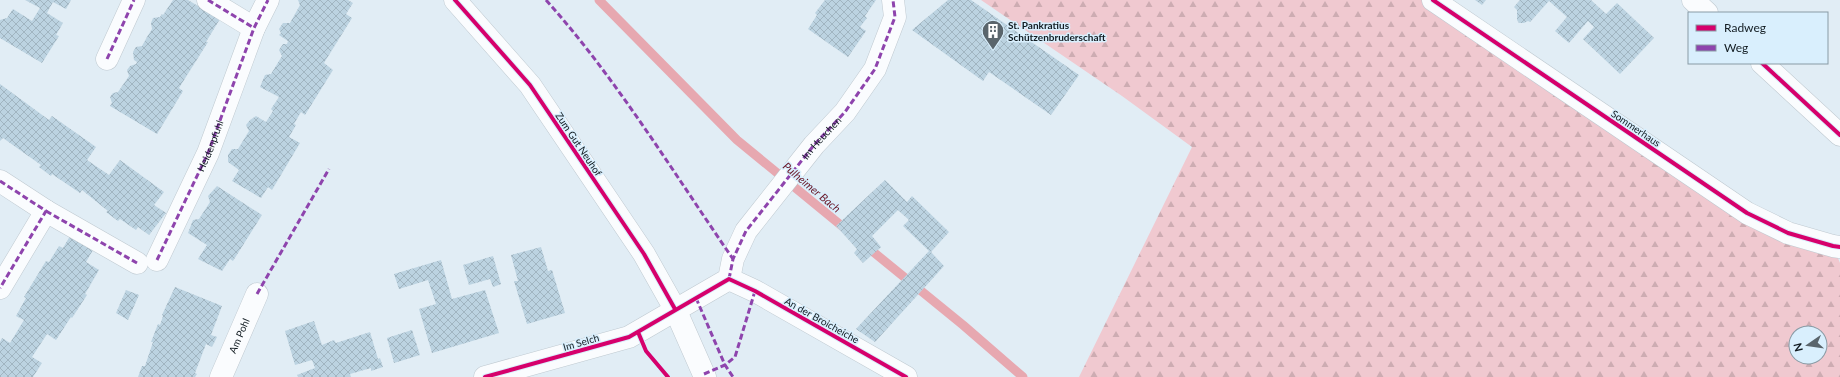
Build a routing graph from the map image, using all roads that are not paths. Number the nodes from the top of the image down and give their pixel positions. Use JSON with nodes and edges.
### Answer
{"nodes":[{"id":1,"x":134,"y":0,"type":"edge"},
{"id":2,"x":208,"y":0,"type":"edge"},
{"id":3,"x":268,"y":0,"type":"edge"},
{"id":4,"x":455,"y":0,"type":"edge"},
{"id":5,"x":893,"y":0,"type":"edge"},
{"id":6,"x":1433,"y":0,"type":"edge"},
{"id":7,"x":1693,"y":0,"type":"edge"},
{"id":8,"x":1706,"y":12,"type":"edge"},
{"id":9,"x":254,"y":28,"type":"junction"},
{"id":10,"x":107,"y":59,"type":"dead end"},
{"id":11,"x":1763,"y":64,"type":"edge"},
{"id":12,"x":1840,"y":135,"type":"edge"},
{"id":13,"x":0,"y":181,"type":"edge"},
{"id":14,"x":46,"y":211,"type":"junction"},
{"id":15,"x":1840,"y":246,"type":"edge"},
{"id":16,"x":729,"y":279,"type":"junction"},
{"id":17,"x":0,"y":288,"type":"edge"},
{"id":18,"x":257,"y":294,"type":"dead end"},
{"id":19,"x":675,"y":309,"type":"junction"},
{"id":20,"x":221,"y":377,"type":"edge"},
{"id":21,"x":485,"y":377,"type":"edge"},
{"id":22,"x":705,"y":377,"type":"edge"},
{"id":23,"x":906,"y":377,"type":"edge"}],
"edges":[{"from":1,"to":10,"type":"street"},
{"from":2,"to":9,"type":"street"},
{"from":3,"to":9,"type":"street","name":"Heidenpfuhl"},
{"from":4,"to":19,"type":"street","name":"Zum Gut Neuhof"},
{"from":5,"to":16,"type":"street","name":"Im Heuchen"},
{"from":6,"to":15,"type":"street","name":"Sommerhaus"},
{"from":7,"to":8,"type":"street"},
{"from":9,"to":14,"type":"street","name":"Heidenpfuhl"},
{"from":11,"to":12,"type":"street"},
{"from":13,"to":14,"type":"street","name":"Heidenpfuhl"},
{"from":14,"to":17,"type":"street"},
{"from":16,"to":19,"type":"street"},
{"from":16,"to":23,"type":"street","name":"An der Broicheiche"},
{"from":18,"to":20,"type":"street","name":"Am Pohl"},
{"from":19,"to":21,"type":"street","name":"Im Selch"},
{"from":19,"to":22,"type":"street","name":"Zum Gut Neuhof"}]}
